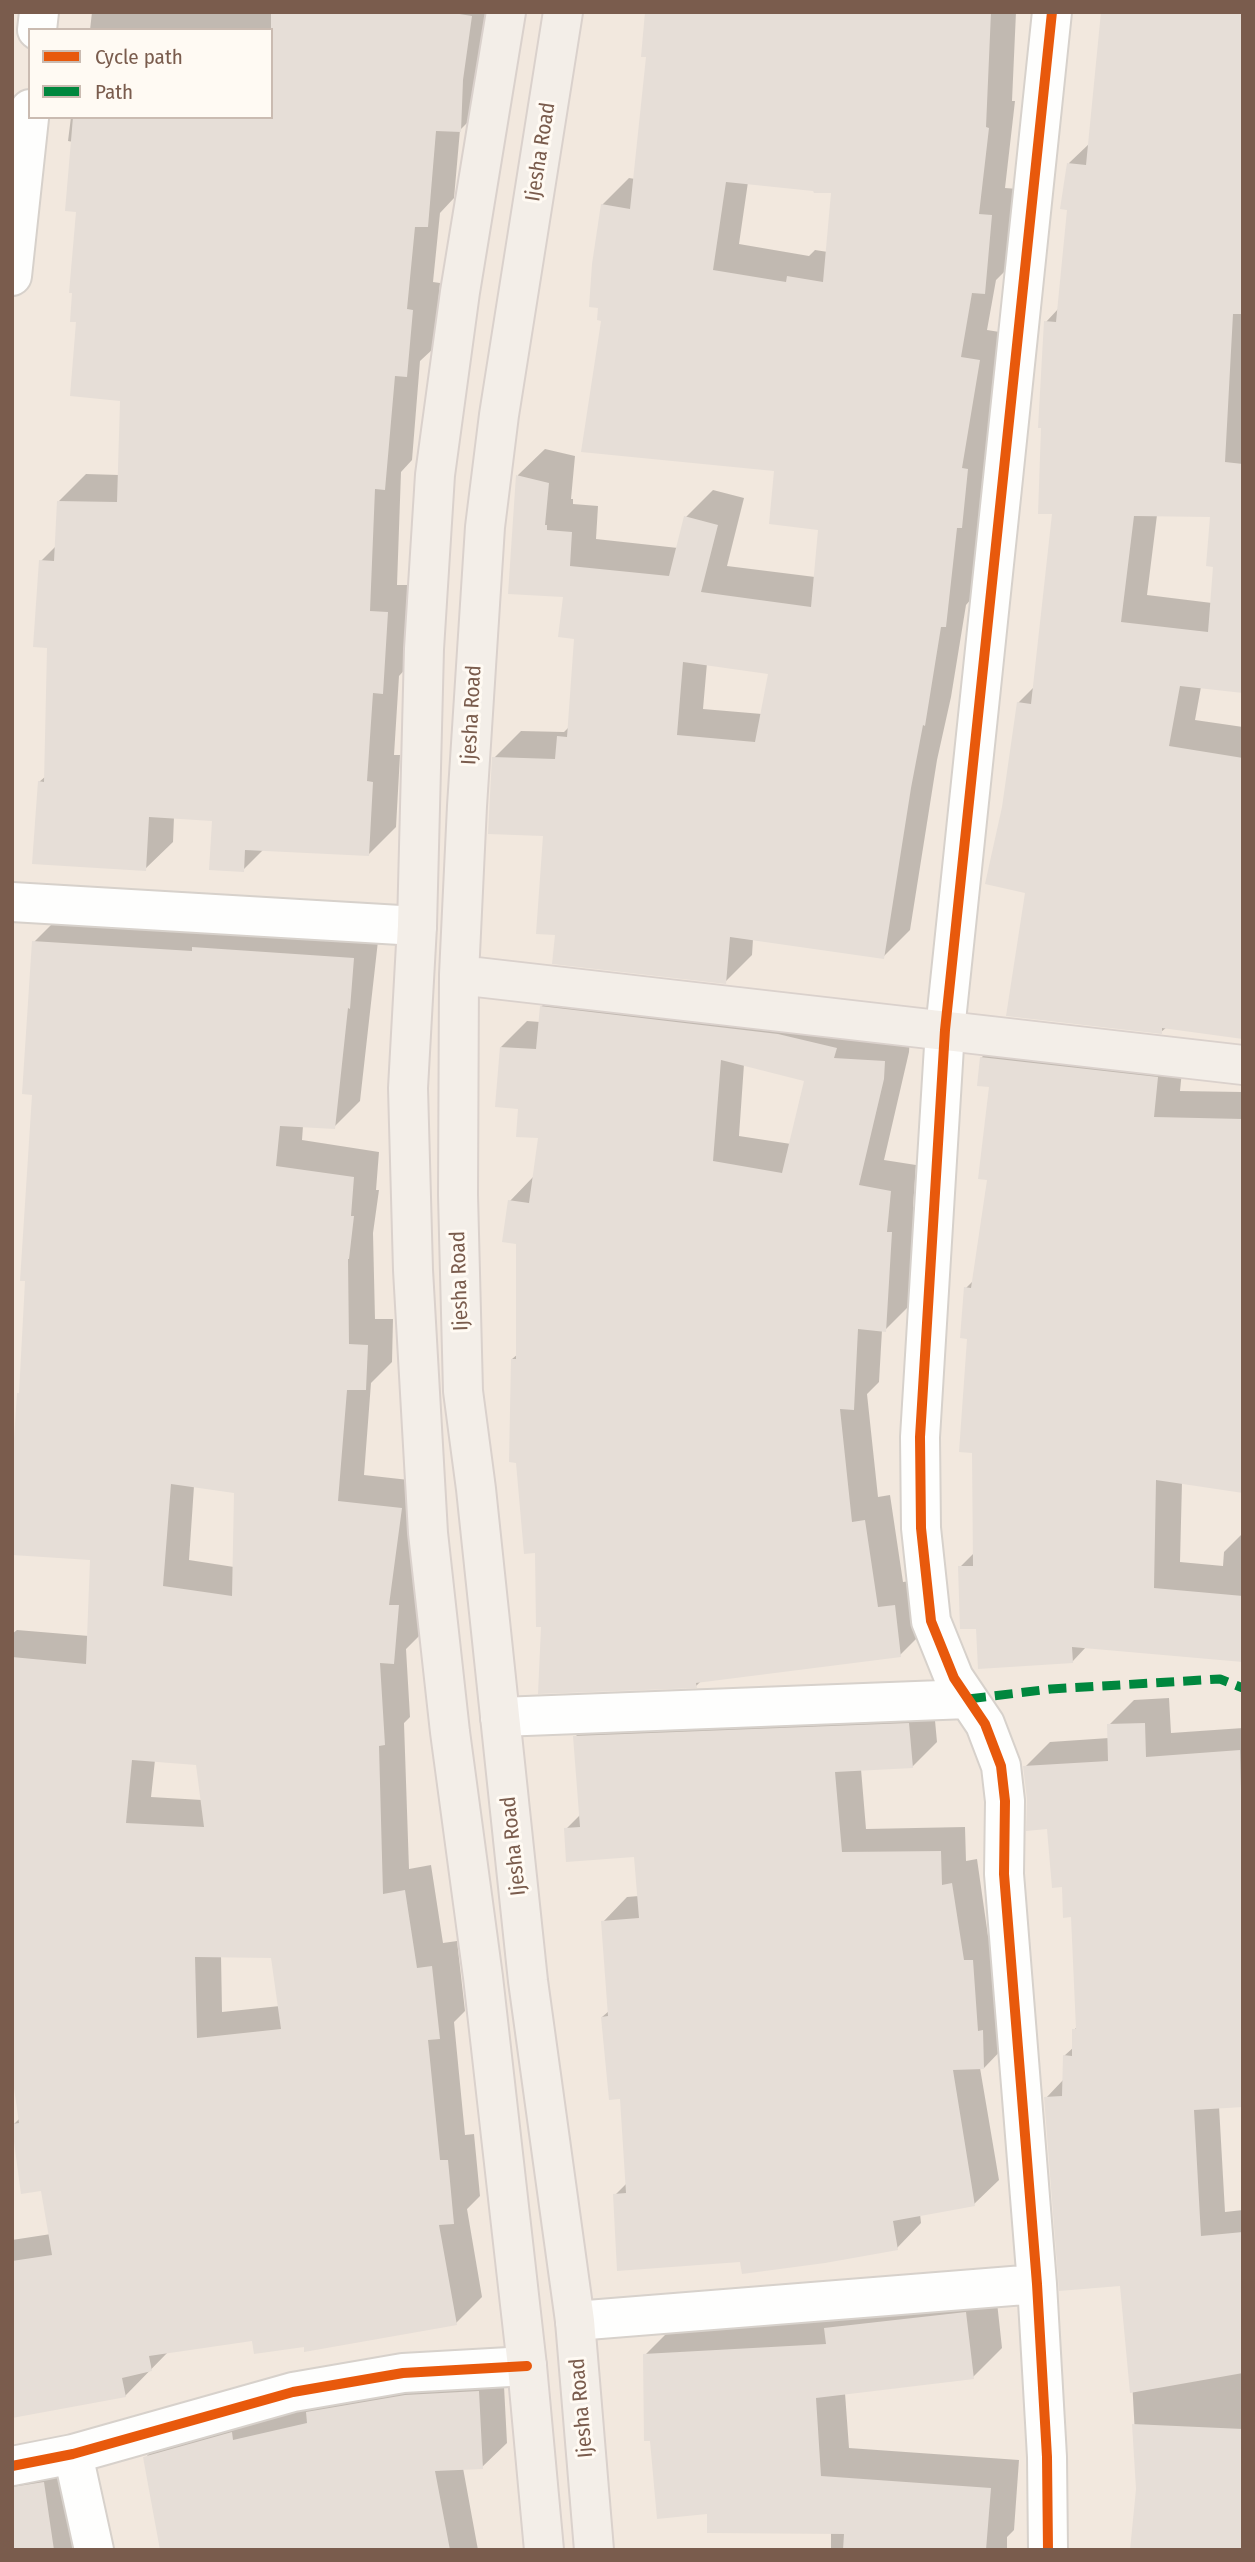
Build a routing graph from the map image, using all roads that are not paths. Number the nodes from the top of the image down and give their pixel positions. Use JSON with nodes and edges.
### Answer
{"nodes":[{"id":1,"x":506,"y":12,"type":"edge"},
{"id":2,"x":563,"y":12,"type":"edge"},
{"id":3,"x":1052,"y":12,"type":"edge"},
{"id":4,"x":29,"y":119,"type":"edge"},
{"id":5,"x":12,"y":276,"type":"edge"},
{"id":6,"x":12,"y":902,"type":"edge"},
{"id":7,"x":417,"y":926,"type":"junction"},
{"id":8,"x":460,"y":975,"type":"junction"},
{"id":9,"x":945,"y":1030,"type":"junction"},
{"id":10,"x":1243,"y":1065,"type":"edge"},
{"id":11,"x":968,"y":1699,"type":"junction"},
{"id":12,"x":500,"y":1717,"type":"junction"},
{"id":13,"x":1037,"y":2284,"type":"junction"},
{"id":14,"x":575,"y":2322,"type":"junction"},
{"id":15,"x":527,"y":2366,"type":"junction"},
{"id":16,"x":73,"y":2454,"type":"junction"},
{"id":17,"x":12,"y":2466,"type":"edge"},
{"id":18,"x":94,"y":2550,"type":"edge"},
{"id":19,"x":544,"y":2550,"type":"edge"},
{"id":20,"x":594,"y":2550,"type":"edge"},
{"id":21,"x":1048,"y":2550,"type":"edge"}],
"edges":[{"from":1,"to":7,"type":"main road"},
{"from":2,"to":8,"type":"main road","name":"Ijesha Road"},
{"from":3,"to":9,"type":"street"},
{"from":4,"to":5,"type":"street"},
{"from":6,"to":7,"type":"street"},
{"from":7,"to":15,"type":"main road"},
{"from":8,"to":9,"type":"main road"},
{"from":8,"to":12,"type":"main road","name":"Ijesha Road"},
{"from":9,"to":10,"type":"main road"},
{"from":9,"to":11,"type":"street"},
{"from":11,"to":12,"type":"street"},
{"from":11,"to":13,"type":"street"},
{"from":12,"to":14,"type":"main road","name":"Ijesha Road"},
{"from":13,"to":14,"type":"street"},
{"from":13,"to":21,"type":"street"},
{"from":14,"to":20,"type":"main road","name":"Ijesha Road"},
{"from":15,"to":16,"type":"street"},
{"from":15,"to":19,"type":"main road"},
{"from":16,"to":17,"type":"street"},
{"from":16,"to":18,"type":"street"}]}
